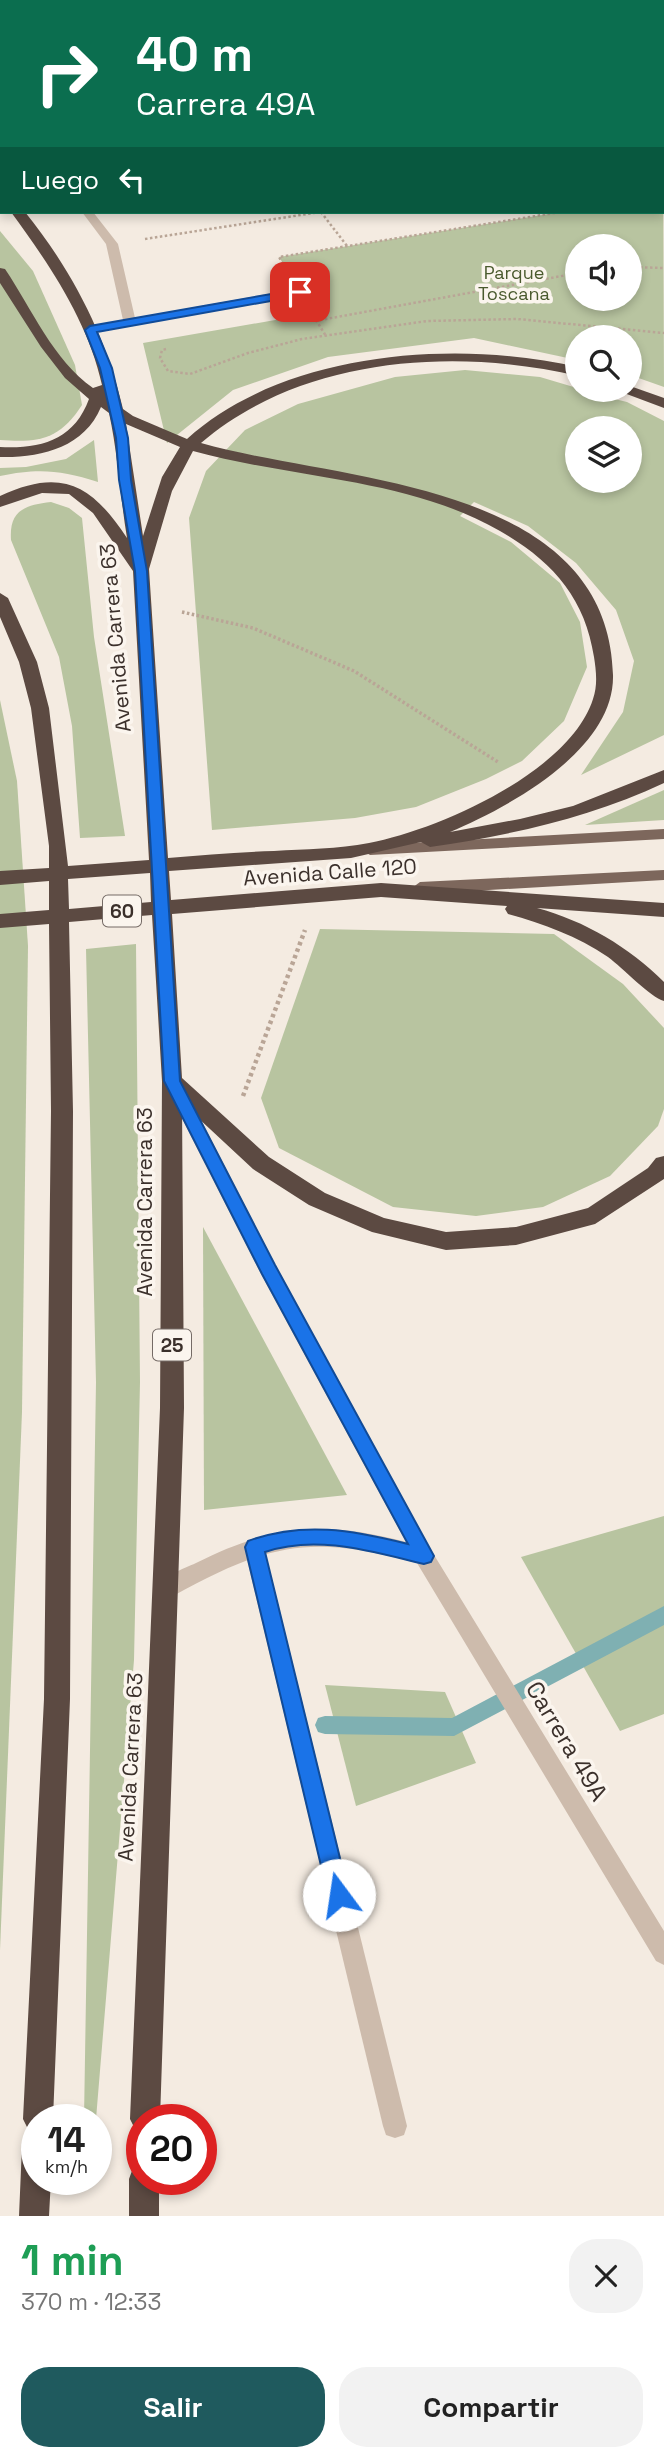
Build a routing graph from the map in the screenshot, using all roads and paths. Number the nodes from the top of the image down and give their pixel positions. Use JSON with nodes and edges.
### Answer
{"nodes":[{"id":1,"x":20,"y":214,"type":"edge"},
{"id":2,"x":89,"y":214,"type":"edge"},
{"id":3,"x":308,"y":214,"type":"edge"},
{"id":4,"x":322,"y":214,"type":"edge"},
{"id":5,"x":548,"y":214,"type":"edge"},
{"id":6,"x":112,"y":244,"type":"junction"},
{"id":7,"x":346,"y":246,"type":"junction"},
{"id":8,"x":279,"y":257,"type":"dead end"},
{"id":9,"x":642,"y":267,"type":"edge"},
{"id":10,"x":664,"y":268,"type":"edge"},
{"id":11,"x":0,"y":272,"type":"edge"},
{"id":12,"x":565,"y":275,"type":"edge"},
{"id":13,"x":300,"y":292,"type":"dead end"},
{"id":14,"x":130,"y":323,"type":"junction"},
{"id":15,"x":303,"y":323,"type":"dead end"},
{"id":16,"x":90,"y":330,"type":"junction"},
{"id":17,"x":173,"y":347,"type":"dead end"},
{"id":18,"x":106,"y":368,"type":"junction"},
{"id":19,"x":565,"y":369,"type":"edge"},
{"id":20,"x":190,"y":374,"type":"dead end"},
{"id":21,"x":642,"y":395,"type":"edge"},
{"id":22,"x":664,"y":403,"type":"edge"},
{"id":23,"x":0,"y":452,"type":"edge"},
{"id":24,"x":0,"y":502,"type":"edge"},
{"id":25,"x":141,"y":571,"type":"junction"},
{"id":26,"x":0,"y":598,"type":"edge"},
{"id":27,"x":182,"y":612,"type":"dead end"},
{"id":28,"x":502,"y":765,"type":"dead end"},
{"id":29,"x":664,"y":775,"type":"edge"},
{"id":30,"x":664,"y":834,"type":"edge"},
{"id":31,"x":369,"y":850,"type":"junction"},
{"id":32,"x":664,"y":875,"type":"edge"},
{"id":33,"x":0,"y":878,"type":"edge"},
{"id":34,"x":381,"y":890,"type":"junction"},
{"id":35,"x":664,"y":910,"type":"edge"},
{"id":36,"x":0,"y":921,"type":"edge"},
{"id":37,"x":305,"y":929,"type":"dead end"},
{"id":38,"x":664,"y":993,"type":"edge"},
{"id":39,"x":172,"y":1081,"type":"junction"},
{"id":40,"x":240,"y":1103,"type":"dead end"},
{"id":41,"x":664,"y":1164,"type":"edge"},
{"id":42,"x":254,"y":1547,"type":"junction"},
{"id":43,"x":424,"y":1556,"type":"junction"},
{"id":44,"x":166,"y":1588,"type":"junction"},
{"id":45,"x":664,"y":1953,"type":"edge"},
{"id":46,"x":39,"y":2104,"type":"edge"},
{"id":47,"x":145,"y":2104,"type":"edge"},
{"id":48,"x":395,"y":2126,"type":"dead end"},
{"id":49,"x":35,"y":2195,"type":"edge"},
{"id":50,"x":144,"y":2195,"type":"edge"},
{"id":51,"x":34,"y":2216,"type":"edge"},
{"id":52,"x":144,"y":2216,"type":"edge"}],
"edges":[{"from":1,"to":16,"type":"highway","name":"Avenida Carrera 63","number":"25"},
{"from":2,"to":6,"type":"street"},
{"from":3,"to":6,"type":"path"},
{"from":4,"to":7,"type":"path"},
{"from":5,"to":7,"type":"path"},
{"from":6,"to":14,"type":"street"},
{"from":7,"to":8,"type":"path"},
{"from":9,"to":10,"type":"path"},
{"from":11,"to":31,"type":"highway","name":"Avenida Calle 120"},
{"from":12,"to":15,"type":"path"},
{"from":13,"to":14,"type":"street"},
{"from":14,"to":16,"type":"street"},
{"from":16,"to":18,"type":"highway","name":"Avenida Carrera 63","number":"25"},
{"from":17,"to":20,"type":"path"},
{"from":18,"to":23,"type":"highway"},
{"from":18,"to":25,"type":"highway","name":"Avenida Carrera 63","number":"25"},
{"from":19,"to":25,"type":"highway"},
{"from":21,"to":22,"type":"highway"},
{"from":24,"to":25,"type":"highway"},
{"from":25,"to":39,"type":"highway","name":"Avenida Carrera 63","number":"25"},
{"from":26,"to":46,"type":"highway"},
{"from":27,"to":28,"type":"path"},
{"from":29,"to":31,"type":"highway"},
{"from":30,"to":31,"type":"main road","name":"Avenida Calle 120"},
{"from":31,"to":33,"type":"highway","name":"Avenida Calle 120","number":"60"},
{"from":32,"to":34,"type":"main road","name":"Avenida Calle 120"},
{"from":34,"to":35,"type":"highway"},
{"from":34,"to":36,"type":"highway","name":"Avenida Calle 120","number":"60"},
{"from":34,"to":38,"type":"highway"},
{"from":37,"to":40,"type":"path"},
{"from":39,"to":41,"type":"highway"},
{"from":39,"to":43,"type":"street","name":"Carrera 49A"},
{"from":39,"to":44,"type":"highway","name":"Avenida Carrera 63","number":"25"},
{"from":42,"to":43,"type":"street"},
{"from":42,"to":44,"type":"street"},
{"from":42,"to":48,"type":"street"},
{"from":43,"to":45,"type":"street","name":"Carrera 49A"},
{"from":44,"to":47,"type":"highway","name":"Avenida Carrera 63","number":"25"},
{"from":49,"to":51,"type":"highway"},
{"from":50,"to":52,"type":"highway"}]}
